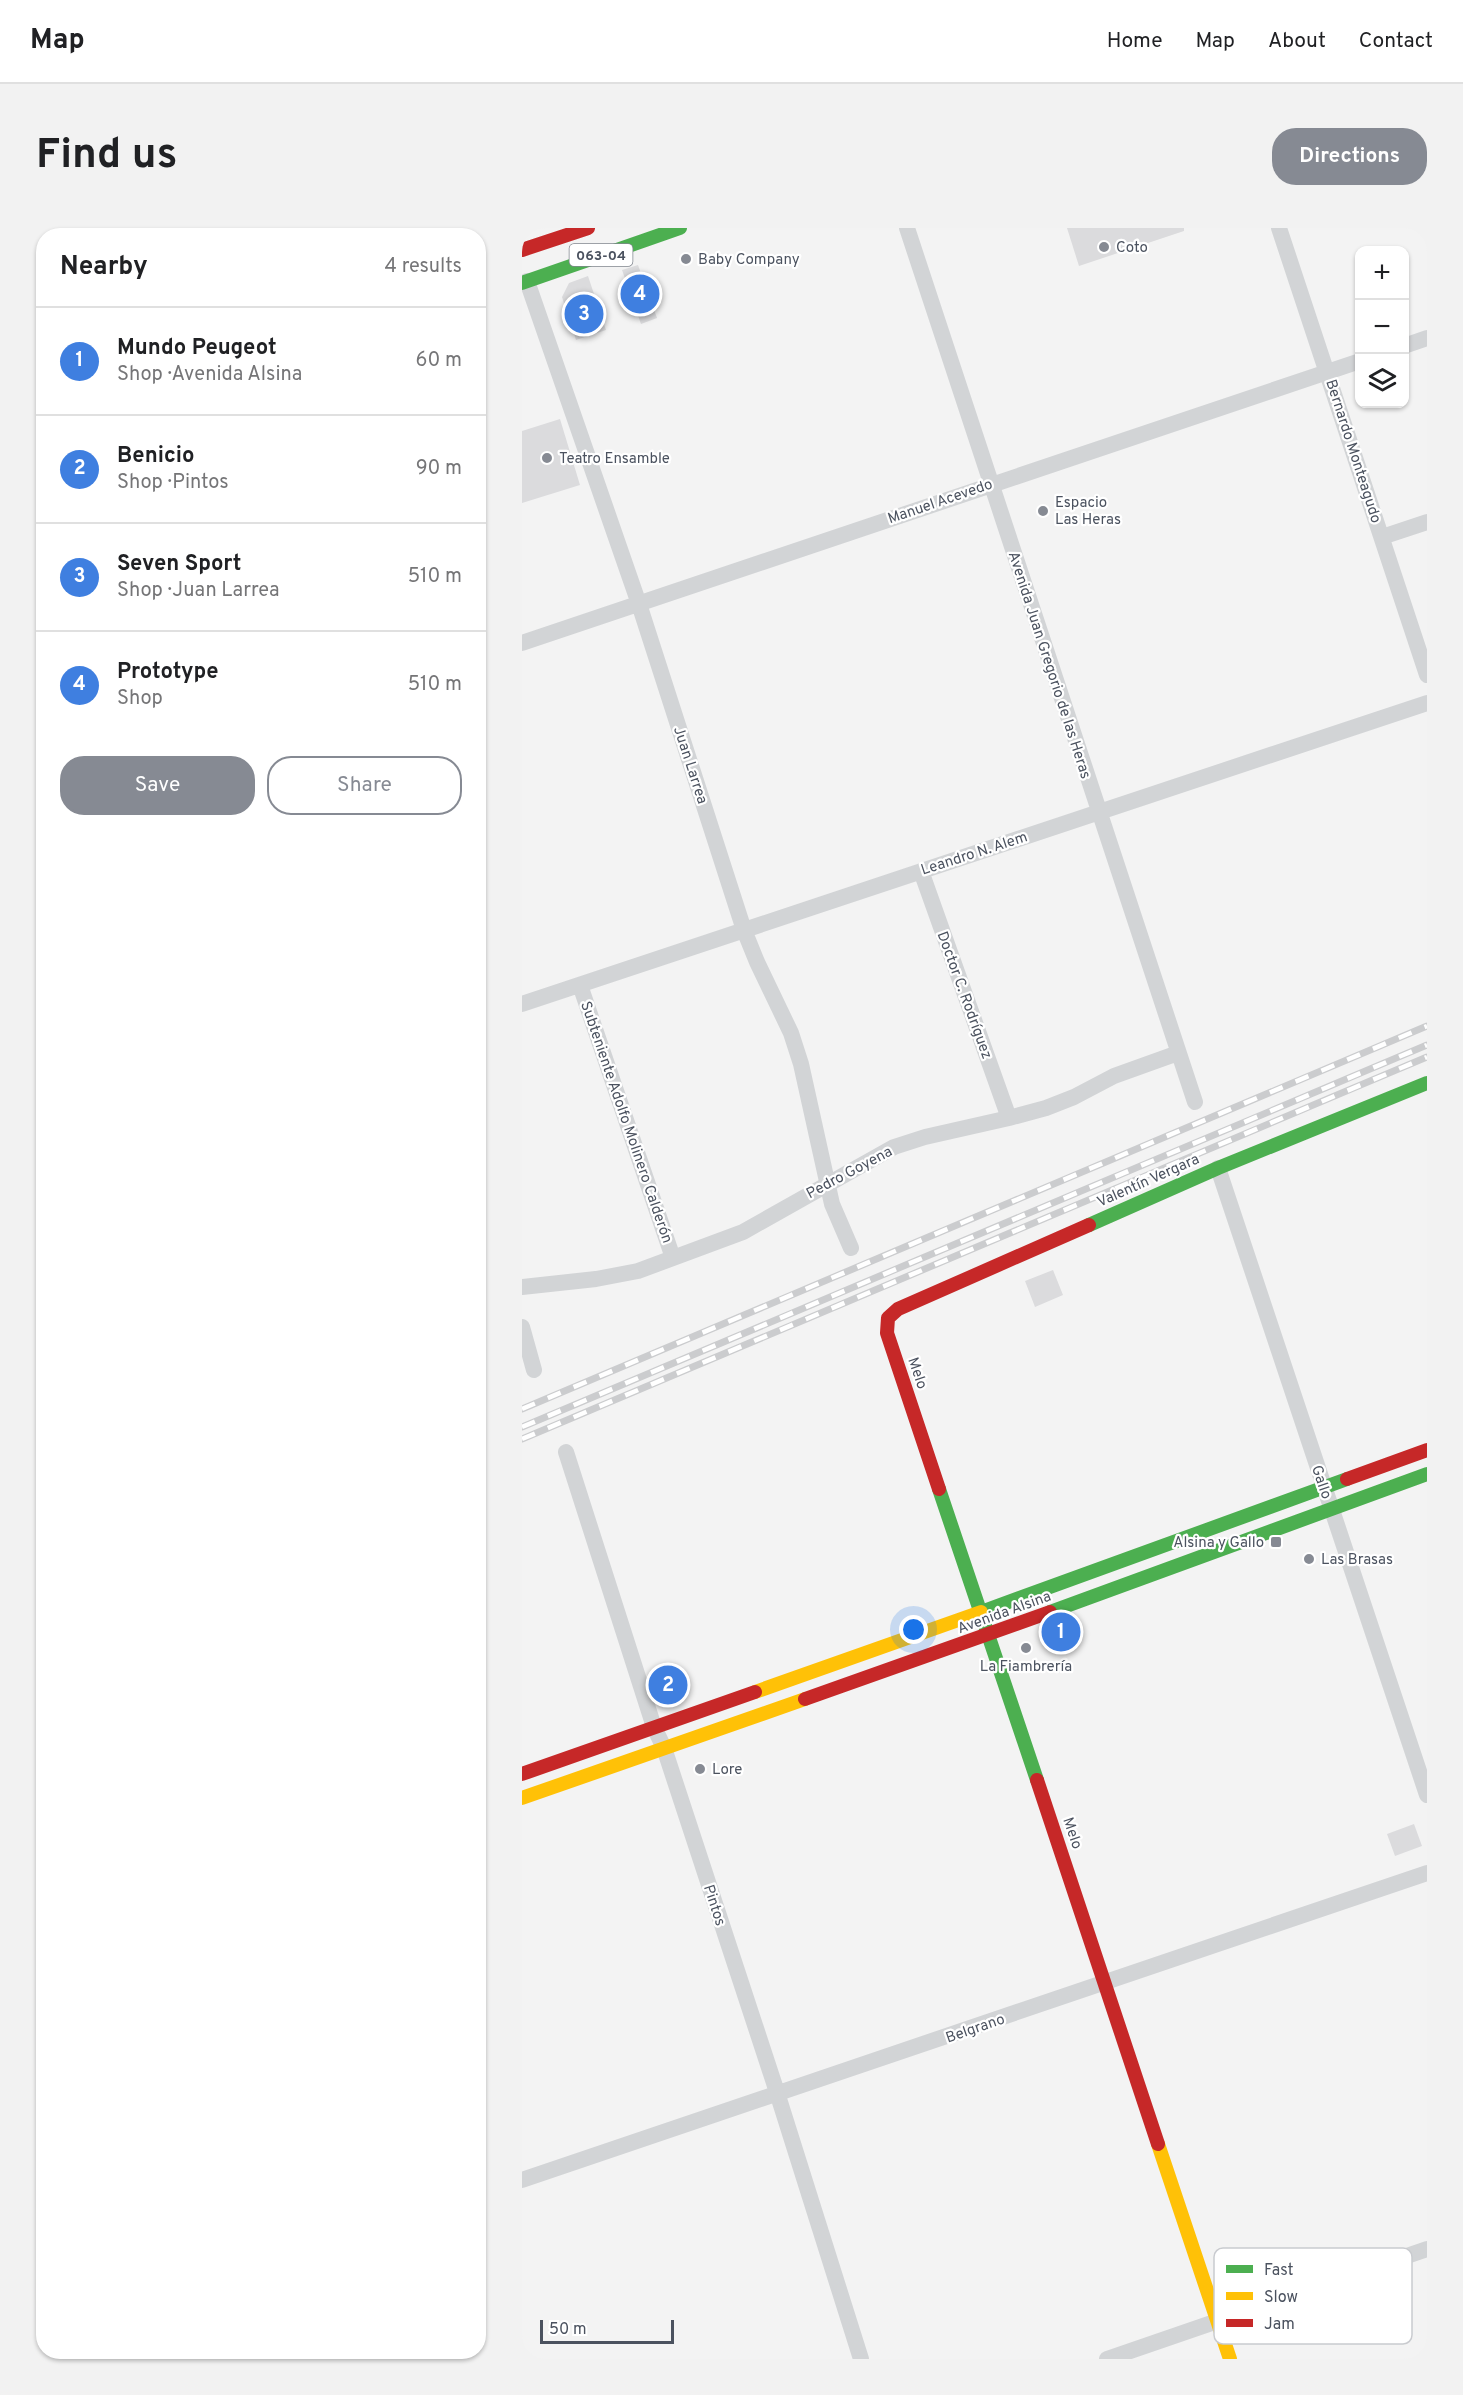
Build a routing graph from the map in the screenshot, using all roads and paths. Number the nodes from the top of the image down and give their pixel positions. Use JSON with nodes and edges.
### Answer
{"nodes":[{"id":1,"x":588,"y":228,"type":"edge"},
{"id":2,"x":680,"y":228,"type":"edge"},
{"id":3,"x":907,"y":228,"type":"edge"},
{"id":4,"x":1279,"y":228,"type":"edge"},
{"id":5,"x":522,"y":250,"type":"edge"},
{"id":6,"x":525,"y":282,"type":"edge"},
{"id":7,"x":1427,"y":338,"type":"edge"},
{"id":8,"x":1409,"y":344,"type":"edge"},
{"id":9,"x":1355,"y":362,"type":"edge"},
{"id":10,"x":1328,"y":372,"type":"junction"},
{"id":11,"x":991,"y":484,"type":"junction"},
{"id":12,"x":1427,"y":522,"type":"edge"},
{"id":13,"x":1382,"y":537,"type":"junction"},
{"id":14,"x":639,"y":604,"type":"junction"},
{"id":15,"x":522,"y":643,"type":"edge"},
{"id":16,"x":1427,"y":675,"type":"edge"},
{"id":17,"x":1427,"y":703,"type":"edge"},
{"id":18,"x":1099,"y":812,"type":"junction"},
{"id":19,"x":921,"y":871,"type":"junction"},
{"id":20,"x":744,"y":930,"type":"junction"},
{"id":21,"x":580,"y":985,"type":"junction"},
{"id":22,"x":522,"y":1004,"type":"edge"},
{"id":23,"x":1178,"y":1053,"type":"junction"},
{"id":24,"x":1427,"y":1083,"type":"edge"},
{"id":25,"x":1195,"y":1102,"type":"dead end"},
{"id":26,"x":1009,"y":1118,"type":"junction"},
{"id":27,"x":1218,"y":1168,"type":"junction"},
{"id":28,"x":828,"y":1184,"type":"junction"},
{"id":29,"x":851,"y":1248,"type":"dead end"},
{"id":30,"x":673,"y":1258,"type":"junction"},
{"id":31,"x":522,"y":1287,"type":"edge"},
{"id":32,"x":888,"y":1318,"type":"joint"},
{"id":33,"x":522,"y":1328,"type":"edge"},
{"id":34,"x":534,"y":1370,"type":"dead end"},
{"id":35,"x":1427,"y":1450,"type":"edge"},
{"id":36,"x":566,"y":1452,"type":"dead end"},
{"id":37,"x":1427,"y":1474,"type":"edge"},
{"id":38,"x":1323,"y":1488,"type":"junction"},
{"id":39,"x":1331,"y":1509,"type":"junction"},
{"id":40,"x":982,"y":1612,"type":"junction"},
{"id":41,"x":988,"y":1635,"type":"junction"},
{"id":42,"x":654,"y":1727,"type":"junction"},
{"id":43,"x":663,"y":1748,"type":"junction"},
{"id":44,"x":522,"y":1774,"type":"edge"},
{"id":45,"x":1427,"y":1795,"type":"edge"},
{"id":46,"x":522,"y":1798,"type":"edge"},
{"id":47,"x":1427,"y":1873,"type":"edge"},
{"id":48,"x":1106,"y":1984,"type":"junction"},
{"id":49,"x":777,"y":2094,"type":"junction"},
{"id":50,"x":522,"y":2180,"type":"edge"},
{"id":51,"x":1427,"y":2249,"type":"edge"},
{"id":52,"x":1412,"y":2254,"type":"edge"},
{"id":53,"x":1214,"y":2312,"type":"edge"},
{"id":54,"x":1214,"y":2322,"type":"edge"},
{"id":55,"x":1225,"y":2344,"type":"edge"},
{"id":56,"x":861,"y":2359,"type":"edge"},
{"id":57,"x":1107,"y":2359,"type":"edge"},
{"id":58,"x":1230,"y":2359,"type":"edge"}],
"edges":[{"from":1,"to":5,"type":"main road","number":"063-04"},
{"from":2,"to":6,"type":"main road","number":"063-04"},
{"from":3,"to":11,"type":"street","name":"Avenida Juan Gregorio de las Heras"},
{"from":4,"to":10,"type":"street","name":"Bernardo Monteagudo"},
{"from":6,"to":14,"type":"street","name":"Juan Larrea"},
{"from":7,"to":8,"type":"street"},
{"from":9,"to":10,"type":"street","name":"Manuel Acevedo"},
{"from":10,"to":11,"type":"street","name":"Manuel Acevedo"},
{"from":10,"to":13,"type":"street","name":"Bernardo Monteagudo"},
{"from":11,"to":14,"type":"street","name":"Manuel Acevedo"},
{"from":11,"to":18,"type":"street","name":"Avenida Juan Gregorio de las Heras"},
{"from":12,"to":13,"type":"street"},
{"from":13,"to":16,"type":"street","name":"Bernardo Monteagudo"},
{"from":14,"to":15,"type":"street","name":"Manuel Acevedo"},
{"from":14,"to":20,"type":"street","name":"Juan Larrea"},
{"from":17,"to":18,"type":"street","name":"Leandro N. Alem"},
{"from":18,"to":19,"type":"street","name":"Leandro N. Alem"},
{"from":18,"to":23,"type":"street","name":"Avenida Juan Gregorio de las Heras"},
{"from":19,"to":20,"type":"street","name":"Leandro N. Alem"},
{"from":19,"to":26,"type":"street","name":"Doctor C. Rodríguez"},
{"from":20,"to":21,"type":"street","name":"Leandro N. Alem"},
{"from":20,"to":28,"type":"street","name":"Juan Larrea"},
{"from":21,"to":22,"type":"street","name":"Leandro N. Alem"},
{"from":21,"to":30,"type":"street","name":"Subteniente Adolfo Molinero Calderón"},
{"from":23,"to":25,"type":"street","name":"Avenida Juan Gregorio de las Heras"},
{"from":23,"to":26,"type":"street","name":"Pedro Goyena"},
{"from":24,"to":27,"type":"main road","name":"Valentín Vergara"},
{"from":26,"to":28,"type":"street","name":"Pedro Goyena"},
{"from":27,"to":32,"type":"main road","name":"Valentín Vergara"},
{"from":27,"to":38,"type":"street","name":"Gallo"},
{"from":28,"to":29,"type":"street","name":"Juan Larrea"},
{"from":28,"to":30,"type":"street","name":"Pedro Goyena"},
{"from":30,"to":31,"type":"street","name":"Pedro Goyena"},
{"from":32,"to":40,"type":"main road","name":"Melo"},
{"from":33,"to":34,"type":"street"},
{"from":35,"to":38,"type":"main road","name":"Avenida Alsina"},
{"from":36,"to":42,"type":"street","name":"Pintos"},
{"from":37,"to":39,"type":"main road","name":"Avenida Alsina"},
{"from":38,"to":39,"type":"street","name":"Gallo"},
{"from":38,"to":40,"type":"main road","name":"Avenida Alsina"},
{"from":39,"to":41,"type":"main road","name":"Avenida Alsina"},
{"from":39,"to":45,"type":"street","name":"Gallo"},
{"from":40,"to":41,"type":"main road","name":"Melo"},
{"from":40,"to":42,"type":"main road","name":"Avenida Alsina"},
{"from":41,"to":43,"type":"main road","name":"Avenida Alsina"},
{"from":41,"to":48,"type":"main road","name":"Melo"},
{"from":42,"to":43,"type":"street","name":"Pintos"},
{"from":42,"to":44,"type":"main road","name":"Avenida Alsina"},
{"from":43,"to":46,"type":"main road","name":"Avenida Alsina"},
{"from":43,"to":49,"type":"street","name":"Pintos"},
{"from":47,"to":48,"type":"street","name":"Belgrano"},
{"from":48,"to":49,"type":"street","name":"Belgrano"},
{"from":48,"to":53,"type":"main road","name":"Melo"},
{"from":49,"to":50,"type":"street","name":"Belgrano"},
{"from":49,"to":56,"type":"street","name":"Pintos"},
{"from":51,"to":52,"type":"street"},
{"from":54,"to":57,"type":"street"},
{"from":55,"to":58,"type":"main road","name":"Melo"}]}
